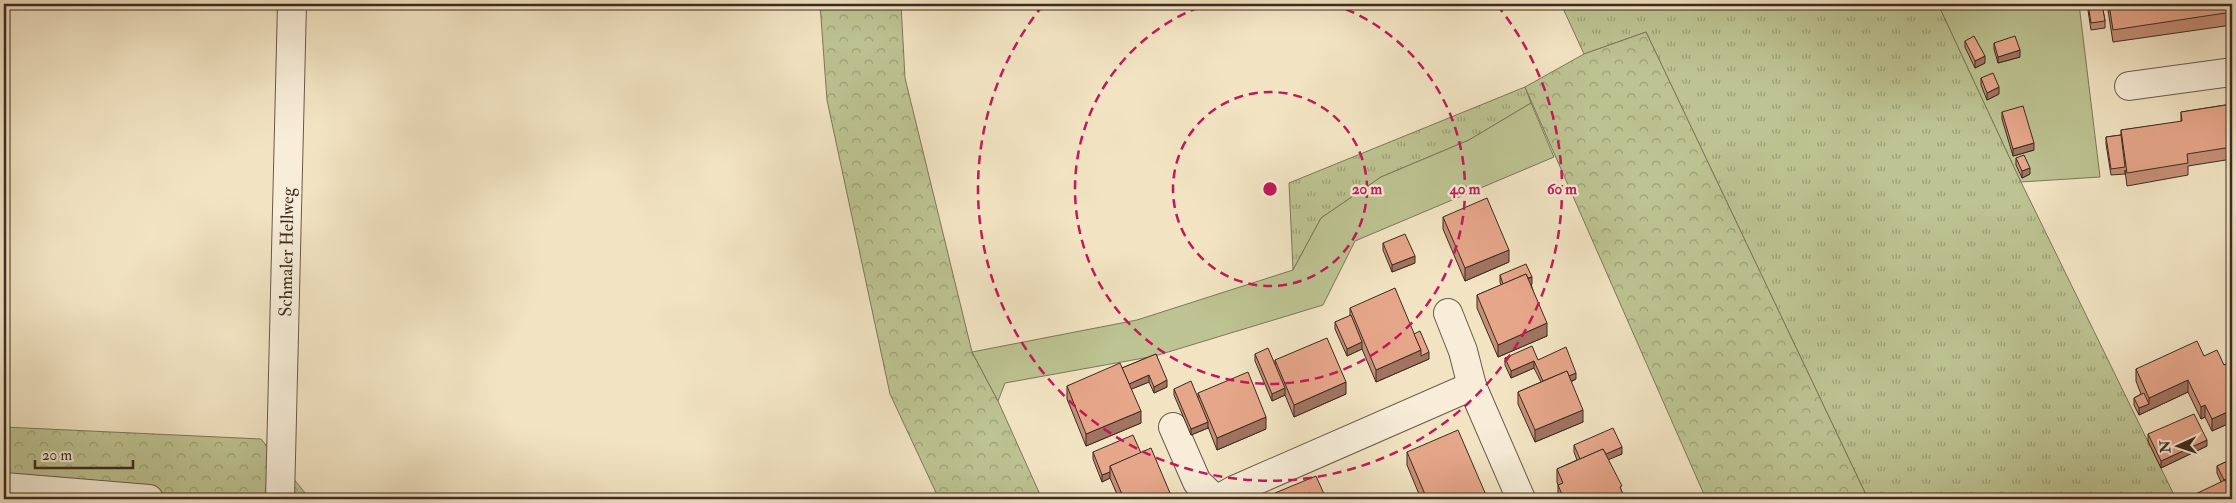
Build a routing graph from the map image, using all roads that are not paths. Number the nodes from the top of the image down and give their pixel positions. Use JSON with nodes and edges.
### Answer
{"nodes":[{"id":1,"x":292,"y":4,"type":"edge"},
{"id":2,"x":2232,"y":72,"type":"edge"},
{"id":3,"x":2129,"y":86,"type":"dead end"},
{"id":4,"x":1448,"y":313,"type":"dead end"},
{"id":5,"x":1472,"y":386,"type":"junction"},
{"id":6,"x":1173,"y":427,"type":"dead end"},
{"id":7,"x":4,"y":487,"type":"edge"},
{"id":8,"x":149,"y":499,"type":"edge"},
{"id":9,"x":280,"y":499,"type":"edge"},
{"id":10,"x":1217,"y":499,"type":"edge"},
{"id":11,"x":1521,"y":499,"type":"edge"}],
"edges":[{"from":1,"to":9,"type":"street","name":"Schmaler Hellweg"},
{"from":2,"to":3,"type":"street"},
{"from":4,"to":5,"type":"street"},
{"from":5,"to":10,"type":"street"},
{"from":5,"to":11,"type":"street"},
{"from":6,"to":10,"type":"street"},
{"from":7,"to":8,"type":"street"}]}
